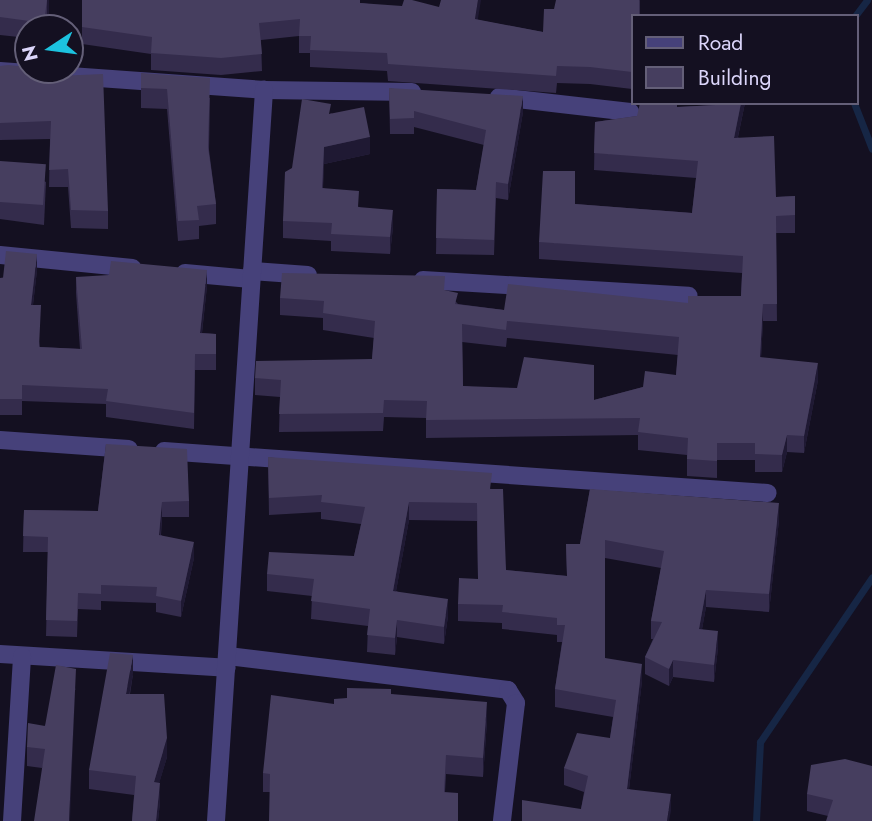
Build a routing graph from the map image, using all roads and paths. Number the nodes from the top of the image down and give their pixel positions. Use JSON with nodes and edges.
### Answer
{"nodes":[{"id":1,"x":0,"y":71,"type":"edge"},
{"id":2,"x":264,"y":90,"type":"junction"},
{"id":3,"x":433,"y":93,"type":"edge"},
{"id":4,"x":483,"y":96,"type":"edge"},
{"id":5,"x":630,"y":112,"type":"dead end"},
{"id":6,"x":0,"y":255,"type":"edge"},
{"id":7,"x":251,"y":275,"type":"junction"},
{"id":8,"x":326,"y":276,"type":"edge"},
{"id":9,"x":404,"y":279,"type":"edge"},
{"id":10,"x":689,"y":296,"type":"edge"},
{"id":11,"x":0,"y":440,"type":"edge"},
{"id":12,"x":244,"y":456,"type":"junction"},
{"id":13,"x":768,"y":493,"type":"dead end"},
{"id":14,"x":0,"y":654,"type":"edge"},
{"id":15,"x":22,"y":656,"type":"junction"},
{"id":16,"x":227,"y":662,"type":"junction"},
{"id":17,"x":12,"y":821,"type":"edge"},
{"id":18,"x":216,"y":821,"type":"edge"},
{"id":19,"x":502,"y":821,"type":"edge"}],
"edges":[{"from":1,"to":2,"type":"street"},
{"from":2,"to":3,"type":"street"},
{"from":2,"to":7,"type":"street"},
{"from":4,"to":5,"type":"street"},
{"from":6,"to":7,"type":"street"},
{"from":7,"to":8,"type":"street"},
{"from":7,"to":12,"type":"street"},
{"from":9,"to":10,"type":"street"},
{"from":11,"to":12,"type":"street"},
{"from":12,"to":13,"type":"street"},
{"from":12,"to":16,"type":"street"},
{"from":14,"to":15,"type":"street"},
{"from":15,"to":16,"type":"street"},
{"from":15,"to":17,"type":"street"},
{"from":16,"to":18,"type":"street"},
{"from":16,"to":19,"type":"street"}]}
